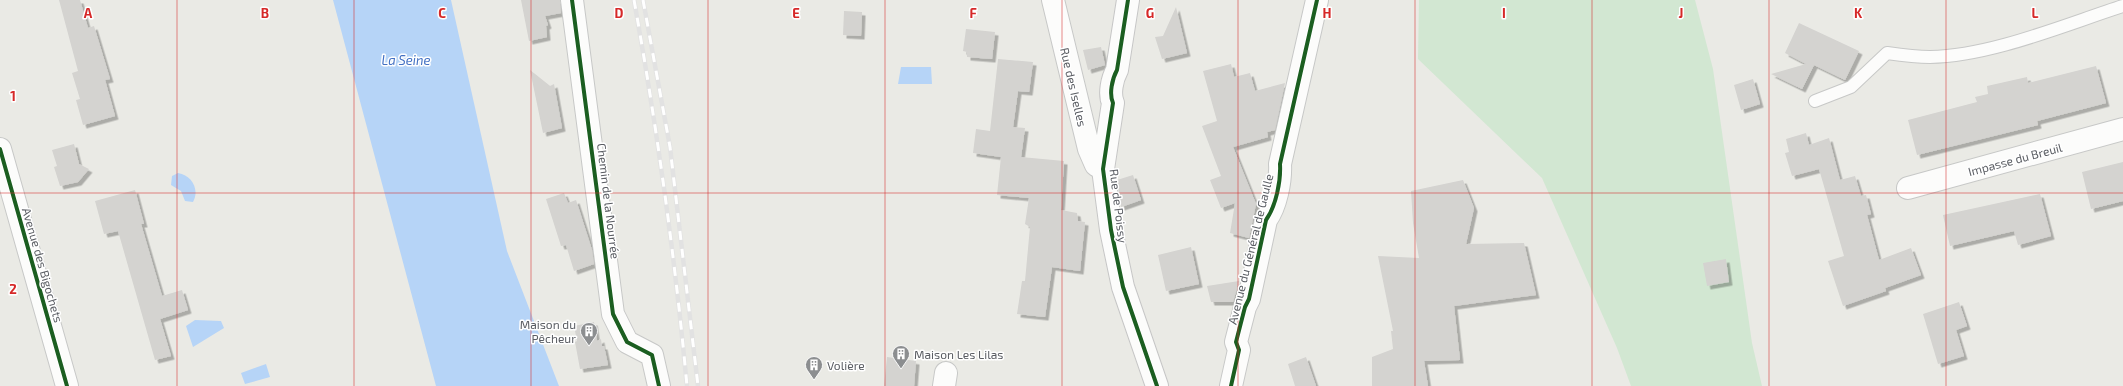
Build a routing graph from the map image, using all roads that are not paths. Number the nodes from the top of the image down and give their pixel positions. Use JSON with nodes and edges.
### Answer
{"nodes":[{"id":1,"x":572,"y":0,"type":"edge"},
{"id":2,"x":1053,"y":0,"type":"edge"},
{"id":3,"x":1128,"y":0,"type":"edge"},
{"id":4,"x":1317,"y":0,"type":"edge"},
{"id":5,"x":2123,"y":6,"type":"edge"},
{"id":6,"x":1815,"y":101,"type":"dead end"},
{"id":7,"x":2123,"y":129,"type":"edge"},
{"id":8,"x":0,"y":149,"type":"edge"},
{"id":9,"x":1103,"y":169,"type":"junction"},
{"id":10,"x":1908,"y":188,"type":"dead end"},
{"id":11,"x":68,"y":386,"type":"edge"},
{"id":12,"x":659,"y":386,"type":"edge"},
{"id":13,"x":1157,"y":386,"type":"edge"},
{"id":14,"x":1231,"y":386,"type":"edge"}],
"edges":[{"from":1,"to":12,"type":"street","name":"Chemin de la Nourrée"},
{"from":2,"to":9,"type":"street","name":"Rue des Iselles"},
{"from":3,"to":9,"type":"street","name":"Rue de Poissy"},
{"from":4,"to":14,"type":"street","name":"Avenue du Général de Gaulle"},
{"from":5,"to":6,"type":"lane"},
{"from":7,"to":10,"type":"street","name":"Impasse du Breuil"},
{"from":8,"to":11,"type":"street","name":"Avenue des Bigochets"},
{"from":9,"to":13,"type":"street","name":"Rue de Poissy"}]}
